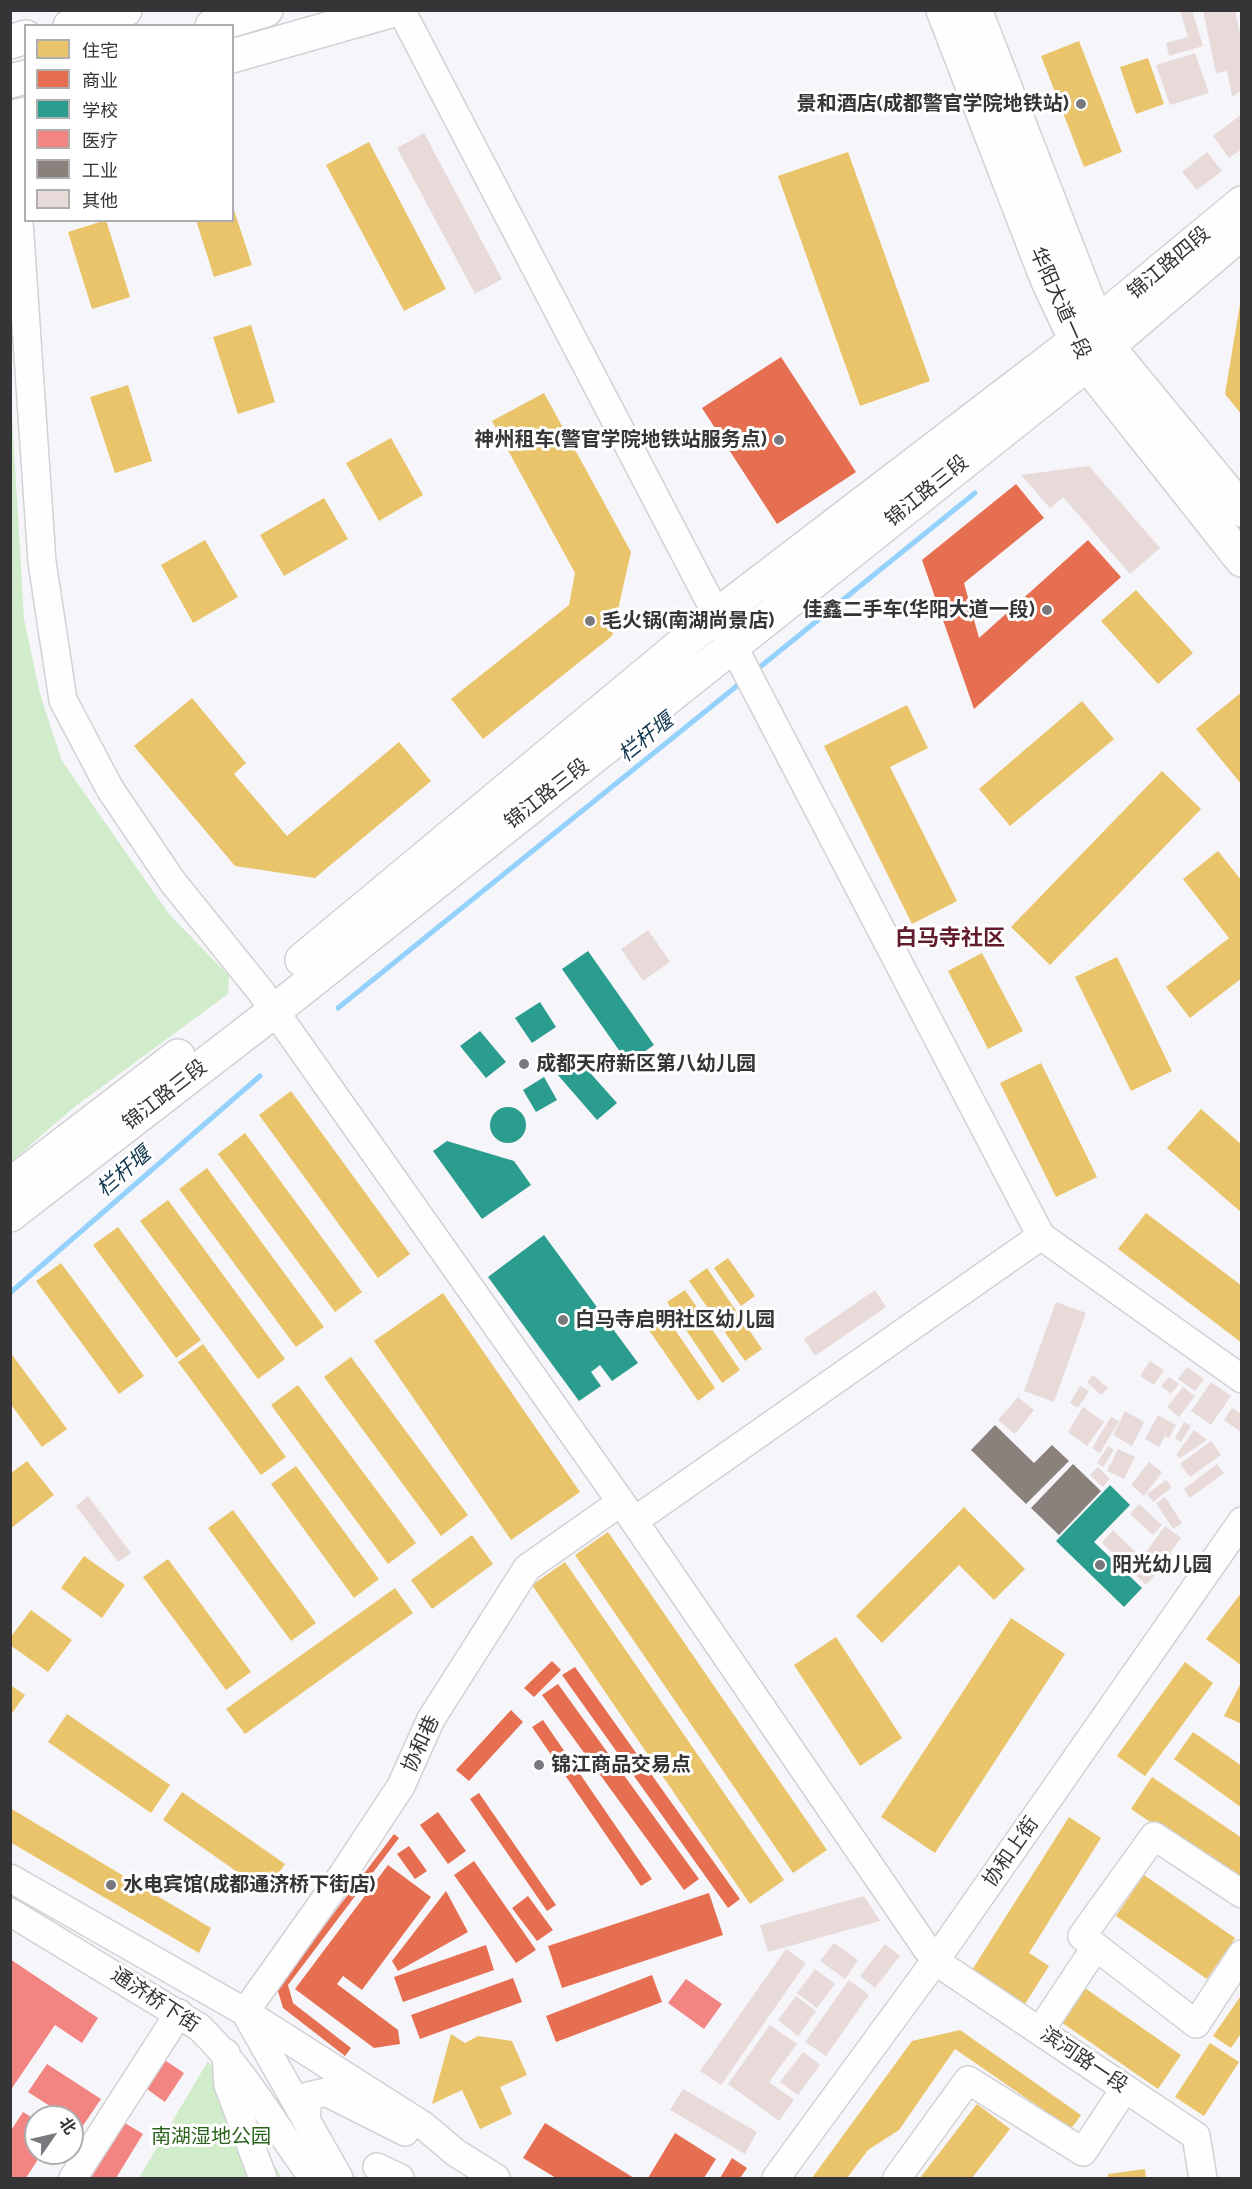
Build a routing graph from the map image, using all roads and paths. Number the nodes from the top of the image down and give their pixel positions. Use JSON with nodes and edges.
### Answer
{"nodes":[{"id":1,"x":125,"y":10,"type":"edge"},
{"id":2,"x":266,"y":10,"type":"edge"},
{"id":3,"x":394,"y":10,"type":"edge"},
{"id":4,"x":401,"y":10,"type":"edge"},
{"id":5,"x":942,"y":10,"type":"edge"},
{"id":6,"x":975,"y":10,"type":"edge"},
{"id":7,"x":77,"y":24,"type":"edge"},
{"id":8,"x":219,"y":24,"type":"edge"},
{"id":9,"x":234,"y":55,"type":"edge"},
{"id":10,"x":16,"y":117,"type":"edge"},
{"id":11,"x":1242,"y":203,"type":"edge"},
{"id":12,"x":1242,"y":232,"type":"edge"},
{"id":13,"x":1092,"y":344,"type":"junction"},
{"id":14,"x":1242,"y":510,"type":"edge"},
{"id":15,"x":1242,"y":560,"type":"edge"},
{"id":16,"x":717,"y":615,"type":"junction"},
{"id":17,"x":744,"y":666,"type":"junction"},
{"id":18,"x":267,"y":1003,"type":"junction"},
{"id":19,"x":10,"y":1185,"type":"edge"},
{"id":20,"x":10,"y":1215,"type":"edge"},
{"id":21,"x":1041,"y":1236,"type":"junction"},
{"id":22,"x":1242,"y":1379,"type":"edge"},
{"id":23,"x":627,"y":1511,"type":"junction"},
{"id":24,"x":1242,"y":1521,"type":"edge"},
{"id":25,"x":10,"y":1878,"type":"edge"},
{"id":26,"x":1242,"y":1894,"type":"edge"},
{"id":27,"x":10,"y":1912,"type":"edge"},
{"id":28,"x":1095,"y":1948,"type":"junction"},
{"id":29,"x":1242,"y":1954,"type":"edge"},
{"id":30,"x":935,"y":1961,"type":"junction"},
{"id":31,"x":245,"y":2012,"type":"junction"},
{"id":32,"x":179,"y":2013,"type":"junction"},
{"id":33,"x":1040,"y":2031,"type":"junction"},
{"id":34,"x":226,"y":2052,"type":"junction"},
{"id":35,"x":1125,"y":2088,"type":"junction"},
{"id":36,"x":306,"y":2120,"type":"junction"},
{"id":37,"x":456,"y":2153,"type":"junction"},
{"id":38,"x":73,"y":2178,"type":"edge"},
{"id":39,"x":263,"y":2178,"type":"edge"},
{"id":40,"x":313,"y":2178,"type":"edge"},
{"id":41,"x":339,"y":2178,"type":"edge"},
{"id":42,"x":490,"y":2178,"type":"edge"},
{"id":43,"x":776,"y":2178,"type":"edge"},
{"id":44,"x":897,"y":2178,"type":"edge"},
{"id":45,"x":1203,"y":2178,"type":"edge"}],
"edges":[{"from":1,"to":7,"type":"main road"},
{"from":2,"to":8,"type":"main road"},
{"from":3,"to":9,"type":"main road"},
{"from":4,"to":16,"type":"street"},
{"from":5,"to":13,"type":"main road","name":"华阳大道一段"},
{"from":6,"to":13,"type":"main road","name":"华阳大道一段"},
{"from":10,"to":18,"type":"street"},
{"from":11,"to":13,"type":"main road","name":"锦江路四段"},
{"from":12,"to":13,"type":"main road","name":"锦江路四段"},
{"from":13,"to":14,"type":"main road","name":"华阳大道一段"},
{"from":13,"to":15,"type":"main road","name":"华阳大道一段"},
{"from":13,"to":16,"type":"main road","name":"锦江路三段"},
{"from":13,"to":17,"type":"main road","name":"锦江路三段"},
{"from":16,"to":17,"type":"street"},
{"from":16,"to":18,"type":"main road","name":"锦江路三段"},
{"from":17,"to":18,"type":"main road","name":"锦江路三段"},
{"from":17,"to":21,"type":"street"},
{"from":18,"to":19,"type":"main road","name":"锦江路三段"},
{"from":18,"to":20,"type":"main road","name":"锦江路三段"},
{"from":18,"to":23,"type":"street"},
{"from":21,"to":22,"type":"street"},
{"from":21,"to":23,"type":"street","name":"协和巷"},
{"from":23,"to":30,"type":"street"},
{"from":23,"to":31,"type":"street","name":"协和巷"},
{"from":24,"to":30,"type":"street","name":"协和上街"},
{"from":25,"to":31,"type":"street","name":"通济桥下街"},
{"from":26,"to":28,"type":"street"},
{"from":27,"to":32,"type":"street","name":"通济桥下街"},
{"from":28,"to":29,"type":"street"},
{"from":28,"to":33,"type":"street"},
{"from":30,"to":33,"type":"street","name":"滨河路一段"},
{"from":30,"to":43,"type":"street","name":"协和上街"},
{"from":31,"to":36,"type":"street"},
{"from":31,"to":37,"type":"street","name":"通济桥下街"},
{"from":32,"to":34,"type":"street","name":"通济桥下街"},
{"from":32,"to":38,"type":"street"},
{"from":33,"to":35,"type":"street","name":"滨河路一段"},
{"from":34,"to":39,"type":"street"},
{"from":34,"to":40,"type":"street","name":"通济桥下街"},
{"from":35,"to":44,"type":"street"},
{"from":35,"to":45,"type":"street","name":"滨河路一段"},
{"from":36,"to":37,"type":"street","name":"通济桥下街"},
{"from":36,"to":41,"type":"street"},
{"from":37,"to":42,"type":"street","name":"通济桥下街"}]}
